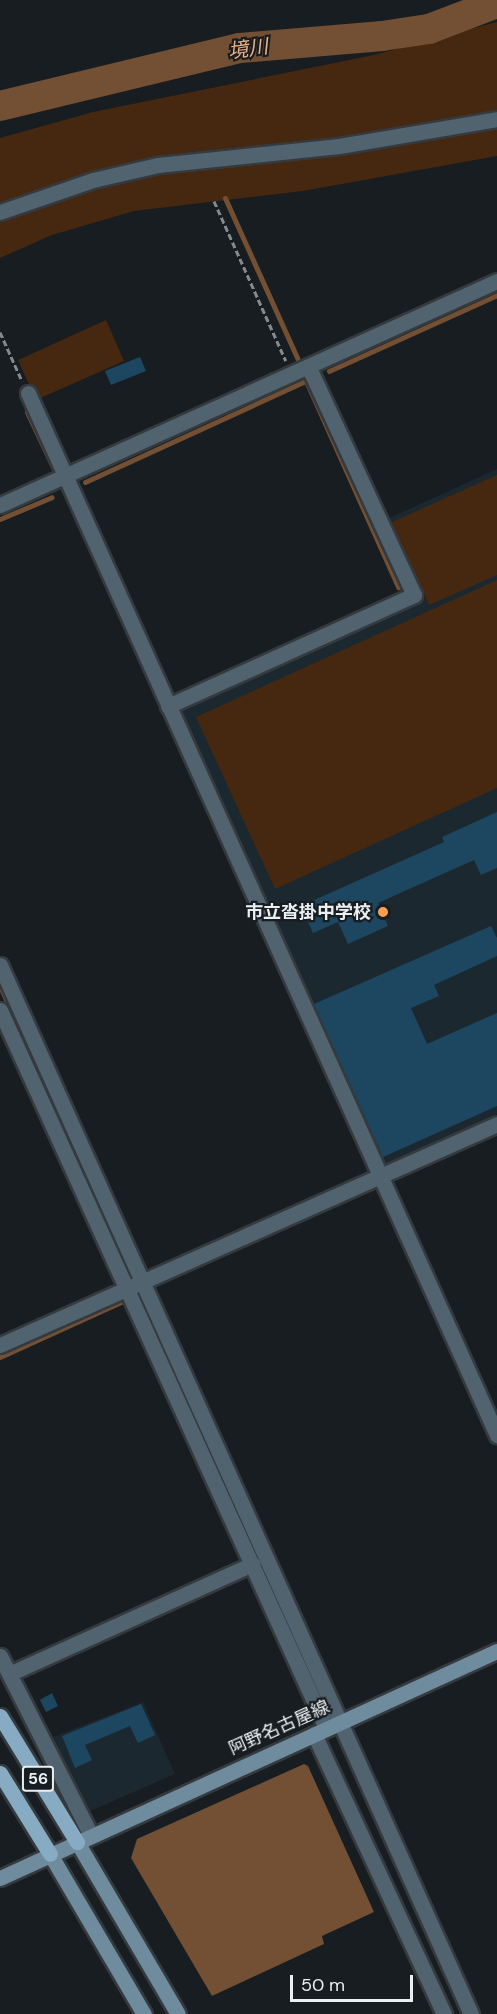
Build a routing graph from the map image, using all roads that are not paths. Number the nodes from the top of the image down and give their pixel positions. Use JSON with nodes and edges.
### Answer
{"nodes":[{"id":1,"x":497,"y":119,"type":"edge"},
{"id":2,"x":0,"y":212,"type":"edge"},
{"id":3,"x":497,"y":281,"type":"edge"},
{"id":4,"x":308,"y":366,"type":"junction"},
{"id":5,"x":28,"y":393,"type":"road end"},
{"id":6,"x":65,"y":476,"type":"junction"},
{"id":7,"x":0,"y":505,"type":"edge"},
{"id":8,"x":168,"y":706,"type":"junction"},
{"id":9,"x":0,"y":965,"type":"edge"},
{"id":10,"x":0,"y":1010,"type":"edge"},
{"id":11,"x":497,"y":1124,"type":"edge"},
{"id":12,"x":379,"y":1178,"type":"junction"},
{"id":13,"x":142,"y":1282,"type":"junction"},
{"id":14,"x":127,"y":1289,"type":"junction"},
{"id":15,"x":0,"y":1345,"type":"edge"},
{"id":16,"x":497,"y":1435,"type":"edge"},
{"id":17,"x":252,"y":1564,"type":"junction"},
{"id":18,"x":497,"y":1651,"type":"edge"},
{"id":19,"x":0,"y":1656,"type":"edge"},
{"id":20,"x":11,"y":1673,"type":"junction"},
{"id":21,"x":0,"y":1716,"type":"edge"},
{"id":22,"x":327,"y":1728,"type":"junction"},
{"id":23,"x":0,"y":1773,"type":"edge"},
{"id":24,"x":84,"y":1838,"type":"junction"},
{"id":25,"x":50,"y":1854,"type":"junction"},
{"id":26,"x":0,"y":1878,"type":"edge"},
{"id":27,"x":144,"y":2014,"type":"edge"},
{"id":28,"x":178,"y":2014,"type":"edge"},
{"id":29,"x":444,"y":2014,"type":"edge"},
{"id":30,"x":471,"y":2014,"type":"edge"}],
"edges":[{"from":1,"to":2,"type":"street"},
{"from":3,"to":4,"type":"street"},
{"from":4,"to":6,"type":"street"},
{"from":4,"to":8,"type":"street"},
{"from":5,"to":6,"type":"street"},
{"from":6,"to":7,"type":"street"},
{"from":6,"to":8,"type":"street"},
{"from":8,"to":12,"type":"street"},
{"from":9,"to":13,"type":"street"},
{"from":10,"to":14,"type":"street"},
{"from":11,"to":12,"type":"street"},
{"from":12,"to":13,"type":"street"},
{"from":12,"to":16,"type":"street"},
{"from":13,"to":14,"type":"street"},
{"from":13,"to":22,"type":"street"},
{"from":14,"to":15,"type":"street"},
{"from":14,"to":17,"type":"street"},
{"from":17,"to":20,"type":"street"},
{"from":17,"to":22,"type":"street"},
{"from":18,"to":22,"type":"main road","name":"阿野名古屋線"},
{"from":19,"to":20,"type":"street"},
{"from":20,"to":24,"type":"street"},
{"from":21,"to":24,"type":"main road","number":"56"},
{"from":22,"to":24,"type":"main road","name":"阿野名古屋線"},
{"from":22,"to":29,"type":"street"},
{"from":22,"to":30,"type":"street"},
{"from":23,"to":25,"type":"main road","number":"56"},
{"from":24,"to":25,"type":"main road","name":"阿野名古屋線"},
{"from":24,"to":28,"type":"main road"},
{"from":25,"to":26,"type":"main road","name":"阿野名古屋線"},
{"from":25,"to":27,"type":"main road"}]}
